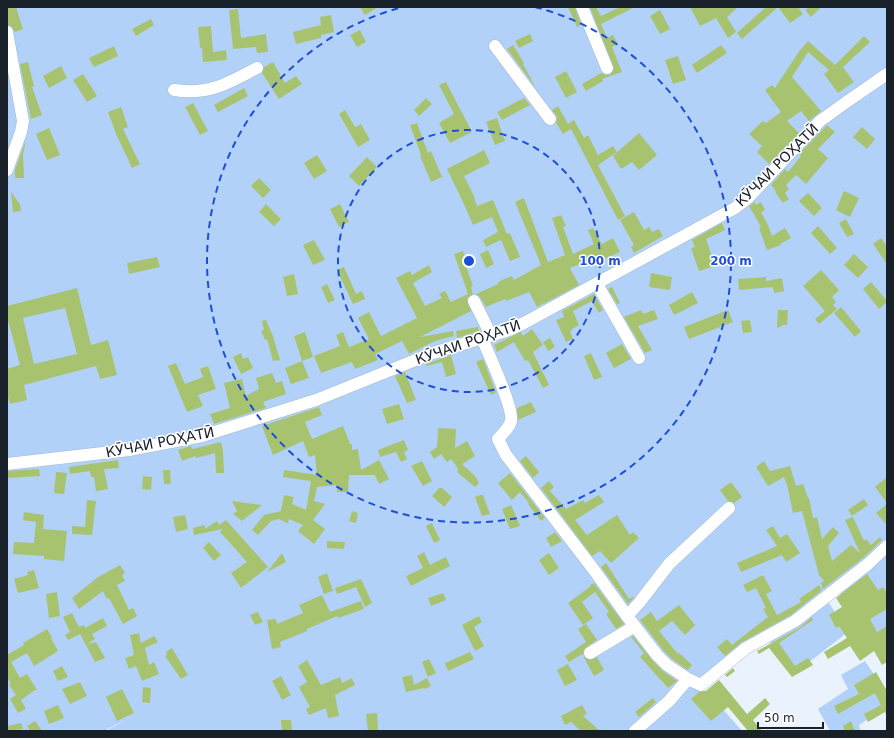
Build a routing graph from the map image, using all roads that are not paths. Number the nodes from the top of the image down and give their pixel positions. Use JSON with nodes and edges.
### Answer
{"nodes":[{"id":1,"x":582,"y":7,"type":"edge"},
{"id":2,"x":8,"y":40,"type":"edge"},
{"id":3,"x":495,"y":46,"type":"dead end"},
{"id":4,"x":256,"y":68,"type":"dead end"},
{"id":5,"x":607,"y":68,"type":"dead end"},
{"id":6,"x":887,"y":74,"type":"edge"},
{"id":7,"x":174,"y":90,"type":"dead end"},
{"id":8,"x":550,"y":119,"type":"dead end"},
{"id":9,"x":7,"y":170,"type":"edge"},
{"id":10,"x":597,"y":284,"type":"junction"},
{"id":11,"x":474,"y":301,"type":"dead end"},
{"id":12,"x":486,"y":337,"type":"junction"},
{"id":13,"x":639,"y":358,"type":"dead end"},
{"id":14,"x":7,"y":464,"type":"edge"},
{"id":15,"x":729,"y":508,"type":"dead end"},
{"id":16,"x":887,"y":546,"type":"edge"},
{"id":17,"x":627,"y":616,"type":"junction"},
{"id":18,"x":635,"y":626,"type":"junction"},
{"id":19,"x":590,"y":653,"type":"dead end"},
{"id":20,"x":688,"y":679,"type":"junction"},
{"id":21,"x":635,"y":731,"type":"edge"}],
"edges":[{"from":1,"to":5,"type":"street"},
{"from":2,"to":9,"type":"street"},
{"from":3,"to":8,"type":"street"},
{"from":4,"to":7,"type":"street"},
{"from":6,"to":10,"type":"street","name":"КӮЧАИ РОҲАТӢ"},
{"from":10,"to":12,"type":"street","name":"КӮЧАИ РОҲАТӢ"},
{"from":10,"to":13,"type":"street"},
{"from":11,"to":12,"type":"street"},
{"from":12,"to":14,"type":"street","name":"КӮЧАИ РОҲАТӢ"},
{"from":12,"to":17,"type":"street"},
{"from":15,"to":17,"type":"street"},
{"from":16,"to":20,"type":"street"},
{"from":17,"to":18,"type":"street"},
{"from":18,"to":19,"type":"street"},
{"from":18,"to":20,"type":"street"},
{"from":20,"to":21,"type":"street"}]}
